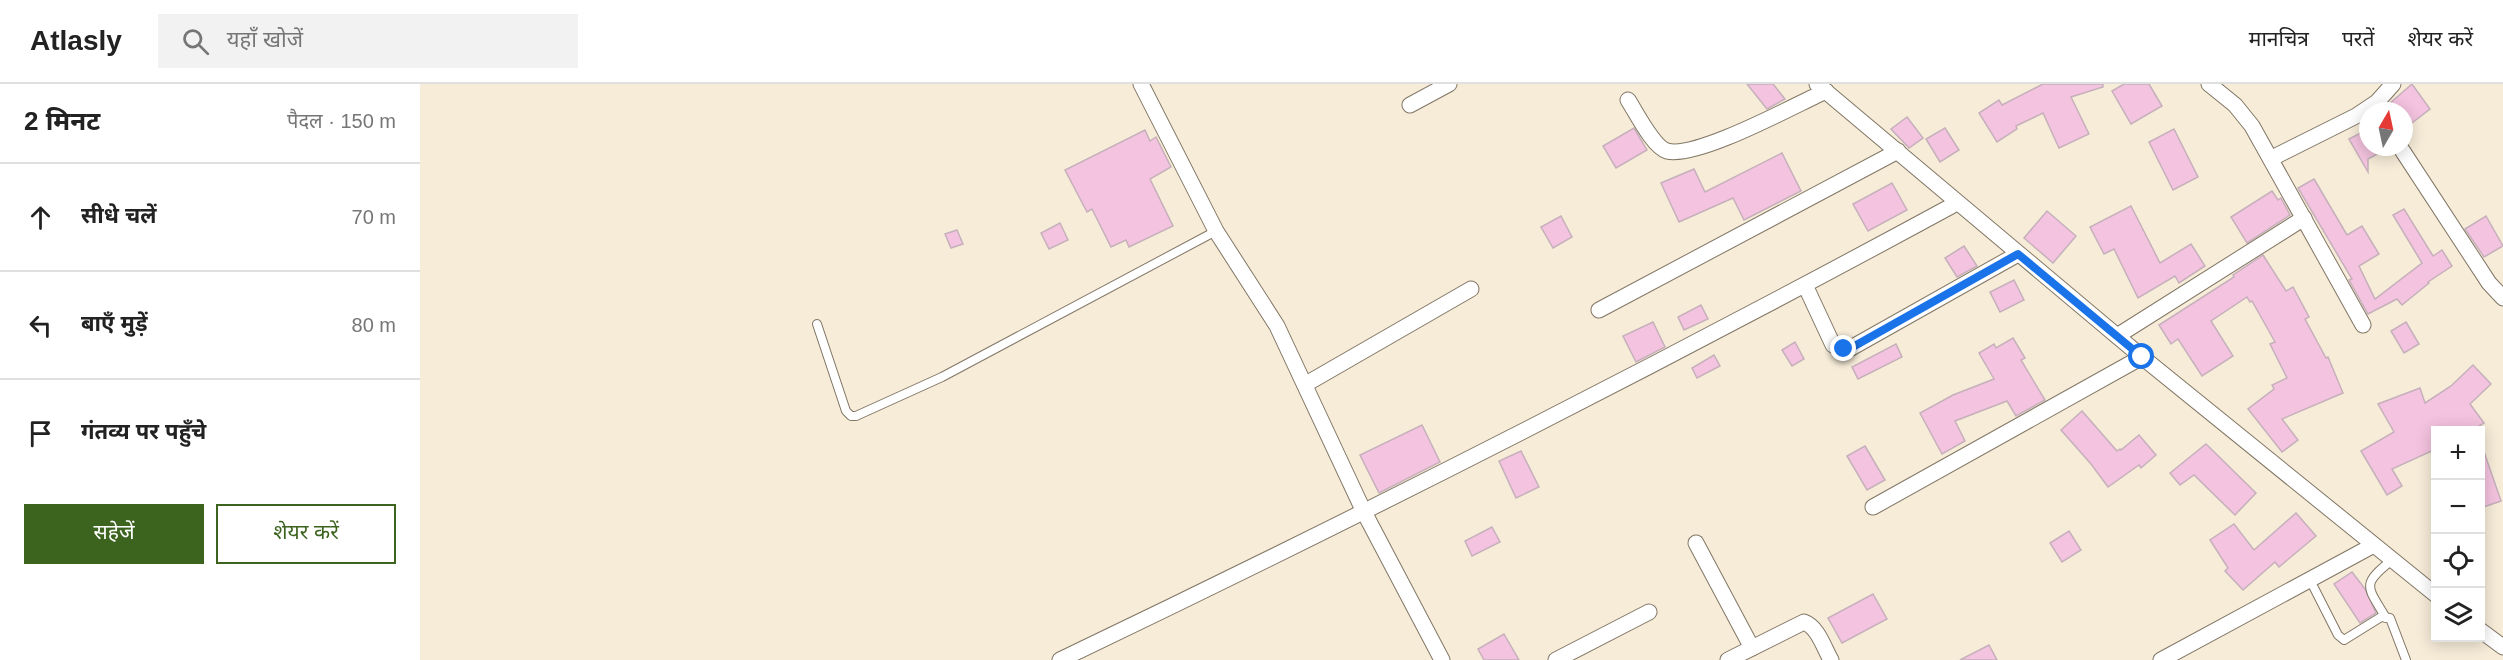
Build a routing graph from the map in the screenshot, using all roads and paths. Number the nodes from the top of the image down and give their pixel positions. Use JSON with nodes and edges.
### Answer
{"nodes":[{"id":1,"x":1141,"y":84,"type":"edge"},
{"id":2,"x":1449,"y":84,"type":"edge"},
{"id":3,"x":2209,"y":84,"type":"edge"},
{"id":4,"x":2393,"y":84,"type":"edge"},
{"id":5,"x":1821,"y":87,"type":"edge"},
{"id":6,"x":1628,"y":100,"type":"dead end"},
{"id":7,"x":2382,"y":102,"type":"edge"},
{"id":8,"x":1410,"y":105,"type":"dead end"},
{"id":9,"x":2359,"y":115,"type":"edge"},
{"id":10,"x":1898,"y":151,"type":"junction"},
{"id":11,"x":2406,"y":156,"type":"edge"},
{"id":12,"x":2272,"y":158,"type":"junction"},
{"id":13,"x":1957,"y":203,"type":"junction"},
{"id":14,"x":2304,"y":218,"type":"junction"},
{"id":15,"x":1216,"y":231,"type":"junction"},
{"id":16,"x":2018,"y":254,"type":"junction"},
{"id":17,"x":1805,"y":285,"type":"junction"},
{"id":18,"x":1472,"y":289,"type":"dead end"},
{"id":19,"x":2503,"y":298,"type":"edge"},
{"id":20,"x":1599,"y":310,"type":"dead end"},
{"id":21,"x":817,"y":324,"type":"dead end"},
{"id":22,"x":2363,"y":326,"type":"dead end"},
{"id":23,"x":2117,"y":336,"type":"junction"},
{"id":24,"x":2142,"y":357,"type":"junction"},
{"id":25,"x":1306,"y":384,"type":"junction"},
{"id":26,"x":1873,"y":507,"type":"dead end"},
{"id":27,"x":1364,"y":512,"type":"junction"},
{"id":28,"x":1696,"y":543,"type":"dead end"},
{"id":29,"x":2372,"y":546,"type":"junction"},
{"id":30,"x":2391,"y":561,"type":"junction"},
{"id":31,"x":2310,"y":580,"type":"junction"},
{"id":32,"x":2431,"y":591,"type":"edge"},
{"id":33,"x":1649,"y":612,"type":"dead end"},
{"id":34,"x":2386,"y":618,"type":"junction"},
{"id":35,"x":2485,"y":633,"type":"edge"},
{"id":36,"x":2503,"y":647,"type":"edge"},
{"id":37,"x":1752,"y":648,"type":"junction"},
{"id":38,"x":1060,"y":660,"type":"edge"},
{"id":39,"x":1442,"y":660,"type":"edge"},
{"id":40,"x":1557,"y":660,"type":"edge"},
{"id":41,"x":1728,"y":660,"type":"edge"},
{"id":42,"x":1831,"y":660,"type":"edge"},
{"id":43,"x":2162,"y":660,"type":"edge"},
{"id":44,"x":2406,"y":660,"type":"edge"}],
"edges":[{"from":1,"to":15,"type":"street"},
{"from":2,"to":8,"type":"street"},
{"from":3,"to":12,"type":"street"},
{"from":4,"to":7,"type":"street"},
{"from":5,"to":6,"type":"street"},
{"from":5,"to":10,"type":"street"},
{"from":9,"to":12,"type":"street"},
{"from":10,"to":13,"type":"street"},
{"from":10,"to":20,"type":"street"},
{"from":11,"to":19,"type":"street"},
{"from":12,"to":14,"type":"street"},
{"from":13,"to":16,"type":"street"},
{"from":13,"to":17,"type":"street"},
{"from":14,"to":22,"type":"street"},
{"from":14,"to":23,"type":"street"},
{"from":15,"to":21,"type":"lane"},
{"from":15,"to":25,"type":"street"},
{"from":16,"to":17,"type":"street"},
{"from":16,"to":23,"type":"street"},
{"from":17,"to":27,"type":"street"},
{"from":18,"to":25,"type":"street"},
{"from":23,"to":24,"type":"street"},
{"from":24,"to":26,"type":"street"},
{"from":24,"to":29,"type":"street"},
{"from":25,"to":27,"type":"street"},
{"from":27,"to":38,"type":"street"},
{"from":27,"to":39,"type":"street"},
{"from":28,"to":37,"type":"street"},
{"from":29,"to":30,"type":"street"},
{"from":29,"to":31,"type":"street"},
{"from":30,"to":32,"type":"street"},
{"from":30,"to":34,"type":"lane"},
{"from":31,"to":34,"type":"lane"},
{"from":31,"to":43,"type":"street"},
{"from":33,"to":40,"type":"street"},
{"from":34,"to":44,"type":"lane"},
{"from":35,"to":36,"type":"street"},
{"from":37,"to":41,"type":"street"},
{"from":37,"to":42,"type":"street"}]}
